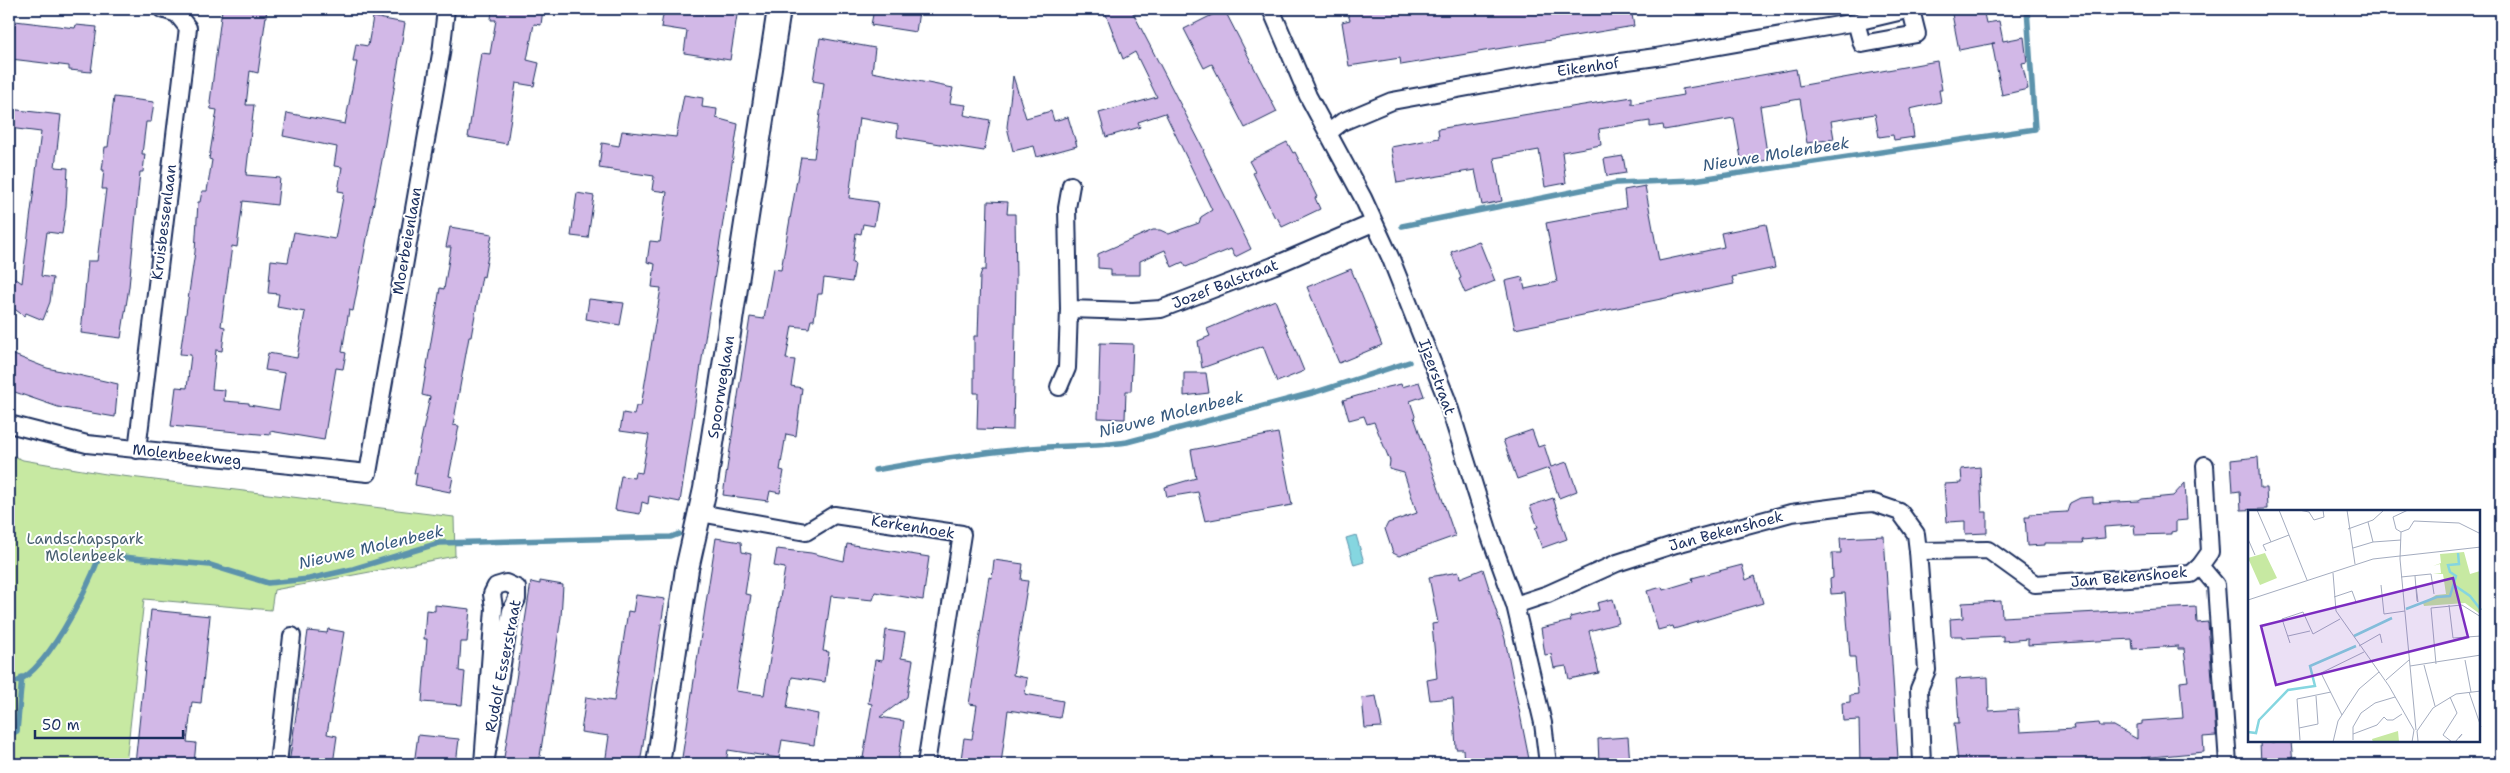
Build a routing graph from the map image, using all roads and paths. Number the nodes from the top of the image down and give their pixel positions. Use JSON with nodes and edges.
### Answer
{"nodes":[{"id":1,"x":162,"y":9,"type":"edge"},
{"id":2,"x":446,"y":9,"type":"edge"},
{"id":3,"x":779,"y":9,"type":"edge"},
{"id":4,"x":1271,"y":9,"type":"edge"},
{"id":5,"x":1911,"y":9,"type":"edge"},
{"id":6,"x":1856,"y":22,"type":"junction"},
{"id":7,"x":1328,"y":133,"type":"junction"},
{"id":8,"x":1071,"y":185,"type":"dead end"},
{"id":9,"x":1373,"y":223,"type":"junction"},
{"id":10,"x":1069,"y":309,"type":"junction"},
{"id":11,"x":1059,"y":386,"type":"dead end"},
{"id":12,"x":9,"y":424,"type":"edge"},
{"id":13,"x":137,"y":450,"type":"junction"},
{"id":14,"x":2205,"y":465,"type":"dead end"},
{"id":15,"x":368,"y":473,"type":"joint"},
{"id":16,"x":700,"y":513,"type":"junction"},
{"id":17,"x":1918,"y":551,"type":"junction"},
{"id":18,"x":2200,"y":566,"type":"junction"},
{"id":19,"x":1516,"y":605,"type":"junction"},
{"id":20,"x":292,"y":636,"type":"dead end"},
{"id":21,"x":278,"y":764,"type":"edge"},
{"id":22,"x":484,"y":764,"type":"edge"},
{"id":23,"x":658,"y":764,"type":"edge"},
{"id":24,"x":926,"y":764,"type":"edge"},
{"id":25,"x":1548,"y":764,"type":"edge"},
{"id":26,"x":1922,"y":764,"type":"edge"},
{"id":27,"x":2228,"y":764,"type":"edge"}],
"edges":[{"from":1,"to":13,"type":"street","name":"Kruisbessenlaan"},
{"from":2,"to":15,"type":"street","name":"Moerbeienlaan"},
{"from":3,"to":16,"type":"street","name":"Spoorweglaan"},
{"from":4,"to":7,"type":"street","name":"Ijzerstraat"},
{"from":5,"to":6,"type":"street","name":"Eikenhof"},
{"from":5,"to":6,"type":"street","name":"Eikenhof"},
{"from":6,"to":7,"type":"street","name":"Eikenhof"},
{"from":7,"to":9,"type":"street","name":"Ijzerstraat"},
{"from":8,"to":10,"type":"street"},
{"from":9,"to":10,"type":"street","name":"Jozef Balstraat"},
{"from":9,"to":19,"type":"street","name":"Ijzerstraat"},
{"from":10,"to":11,"type":"street"},
{"from":12,"to":13,"type":"street","name":"Molenbeekweg"},
{"from":13,"to":15,"type":"street","name":"Molenbeekweg"},
{"from":14,"to":18,"type":"street","name":"Jan Bekenshoek"},
{"from":16,"to":23,"type":"street","name":"Spoorweglaan"},
{"from":16,"to":24,"type":"street","name":"Kerkenhoek"},
{"from":17,"to":18,"type":"street","name":"Jan Bekenshoek"},
{"from":17,"to":19,"type":"street","name":"Jan Bekenshoek"},
{"from":17,"to":26,"type":"street","name":"Jan Bekenshoek"},
{"from":18,"to":27,"type":"street","name":"Jan Bekenshoek"},
{"from":19,"to":25,"type":"street","name":"Ijzerstraat"},
{"from":20,"to":21,"type":"street"},
{"from":22,"to":22,"type":"street","name":"Rudolf Esserstraat"}]}
